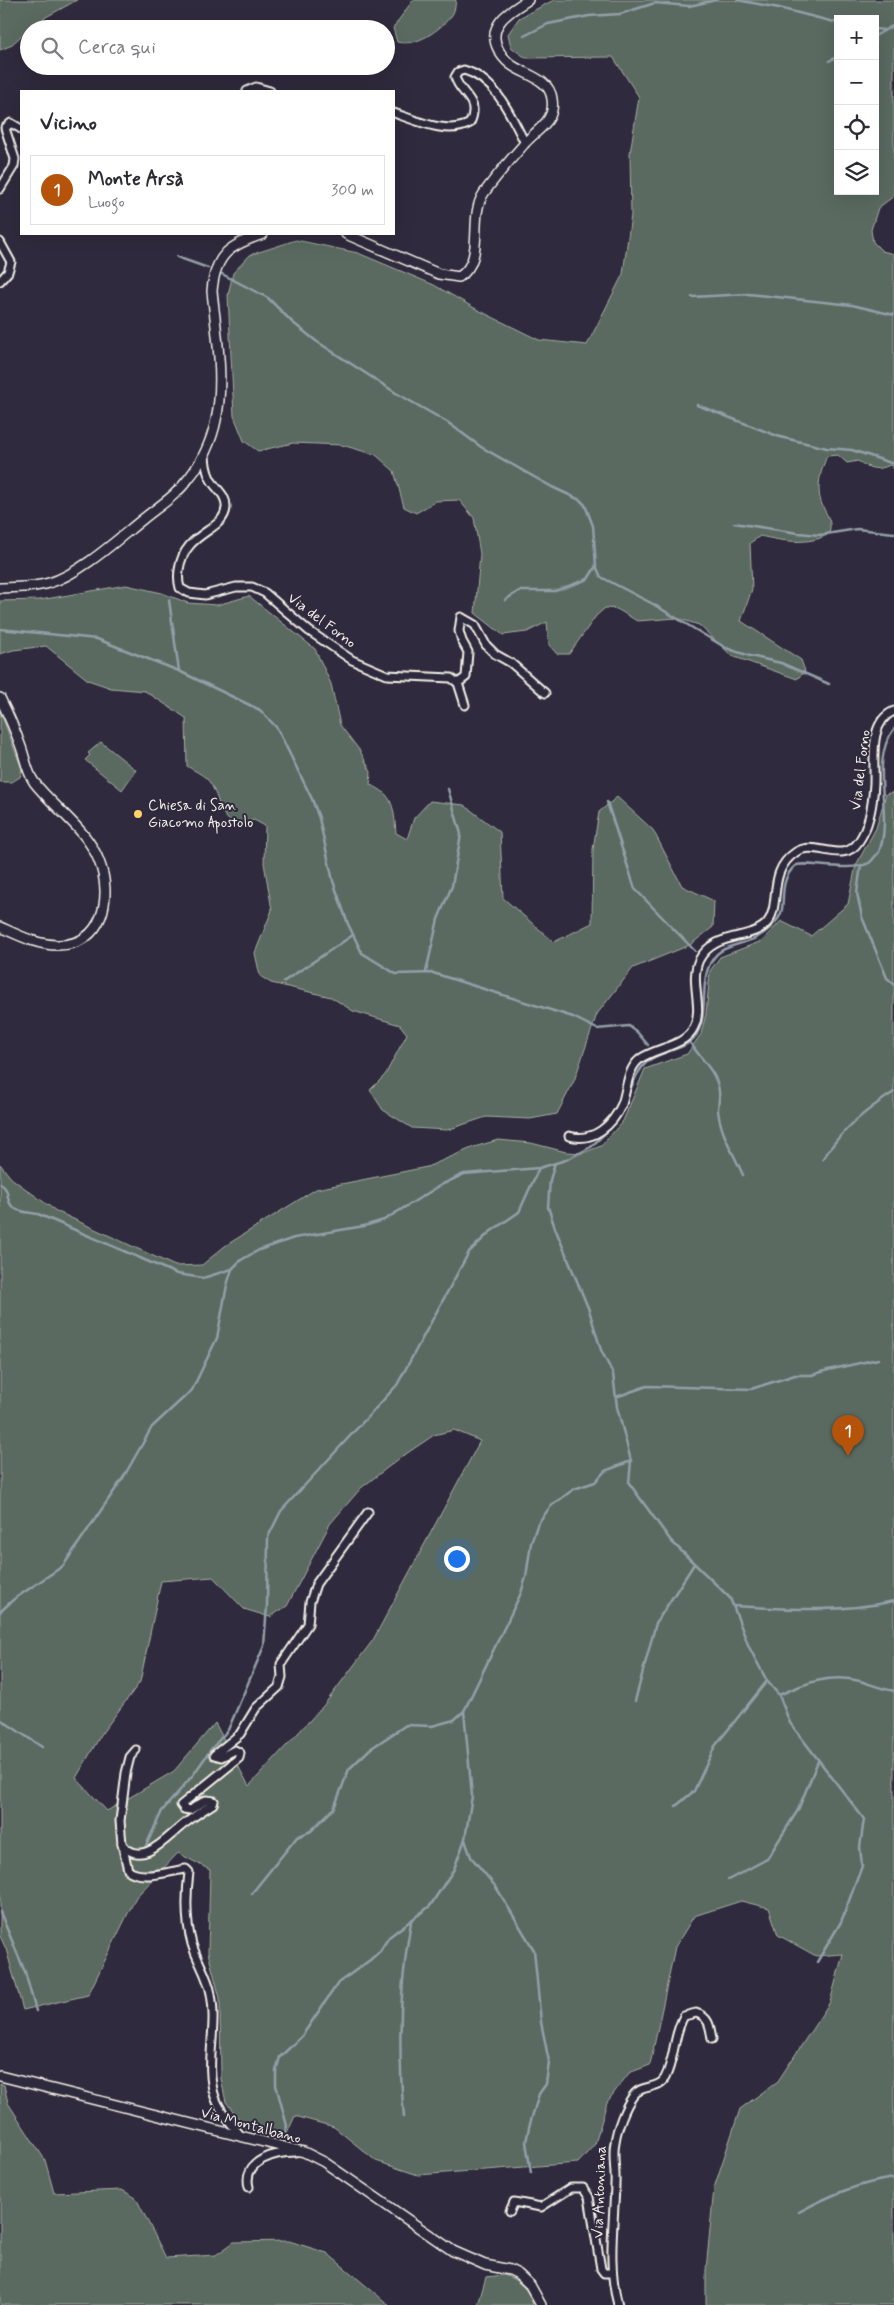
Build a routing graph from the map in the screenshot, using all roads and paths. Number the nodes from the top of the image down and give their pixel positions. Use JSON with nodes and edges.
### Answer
{"nodes":[{"id":1,"x":528,"y":0,"type":"edge"},
{"id":2,"x":249,"y":90,"type":"edge"},
{"id":3,"x":266,"y":90,"type":"edge"},
{"id":4,"x":395,"y":113,"type":"edge"},
{"id":5,"x":20,"y":128,"type":"edge"},
{"id":6,"x":525,"y":143,"type":"junction"},
{"id":7,"x":0,"y":188,"type":"edge"},
{"id":8,"x":261,"y":235,"type":"edge"},
{"id":9,"x":348,"y":235,"type":"edge"},
{"id":10,"x":0,"y":242,"type":"edge"},
{"id":11,"x":0,"y":281,"type":"edge"},
{"id":12,"x":205,"y":450,"type":"junction"},
{"id":13,"x":0,"y":588,"type":"edge"},
{"id":14,"x":458,"y":683,"type":"junction"},
{"id":15,"x":546,"y":693,"type":"dead end"},
{"id":16,"x":0,"y":698,"type":"edge"},
{"id":17,"x":465,"y":705,"type":"dead end"},
{"id":18,"x":894,"y":711,"type":"edge"},
{"id":19,"x":0,"y":927,"type":"edge"},
{"id":20,"x":569,"y":1136,"type":"dead end"},
{"id":21,"x":368,"y":1512,"type":"dead end"},
{"id":22,"x":136,"y":1750,"type":"dead end"},
{"id":23,"x":122,"y":1844,"type":"junction"},
{"id":24,"x":712,"y":2039,"type":"dead end"},
{"id":25,"x":0,"y":2076,"type":"edge"},
{"id":26,"x":240,"y":2135,"type":"junction"},
{"id":27,"x":304,"y":2152,"type":"junction"},
{"id":28,"x":249,"y":2187,"type":"dead end"},
{"id":29,"x":510,"y":2212,"type":"dead end"},
{"id":30,"x":612,"y":2273,"type":"junction"},
{"id":31,"x":541,"y":2305,"type":"edge"},
{"id":32,"x":618,"y":2305,"type":"edge"}],
"edges":[{"from":1,"to":6,"type":"street"},
{"from":2,"to":3,"type":"street"},
{"from":4,"to":6,"type":"street"},
{"from":5,"to":7,"type":"street"},
{"from":6,"to":9,"type":"street"},
{"from":8,"to":12,"type":"street"},
{"from":10,"to":11,"type":"street"},
{"from":12,"to":13,"type":"street"},
{"from":12,"to":14,"type":"street","name":"Via del Forno"},
{"from":14,"to":15,"type":"street"},
{"from":14,"to":17,"type":"street"},
{"from":16,"to":19,"type":"street"},
{"from":18,"to":20,"type":"street","name":"Via del Forno"},
{"from":21,"to":23,"type":"street"},
{"from":22,"to":23,"type":"street"},
{"from":23,"to":26,"type":"street"},
{"from":24,"to":30,"type":"street","name":"Via Antoniana"},
{"from":25,"to":26,"type":"street","name":"Via Montalbano"},
{"from":26,"to":27,"type":"street","name":"Via Montalbano"},
{"from":27,"to":28,"type":"street"},
{"from":27,"to":31,"type":"street","name":"Via Montalbano"},
{"from":29,"to":30,"type":"street"},
{"from":30,"to":32,"type":"street","name":"Via Antoniana"}]}
